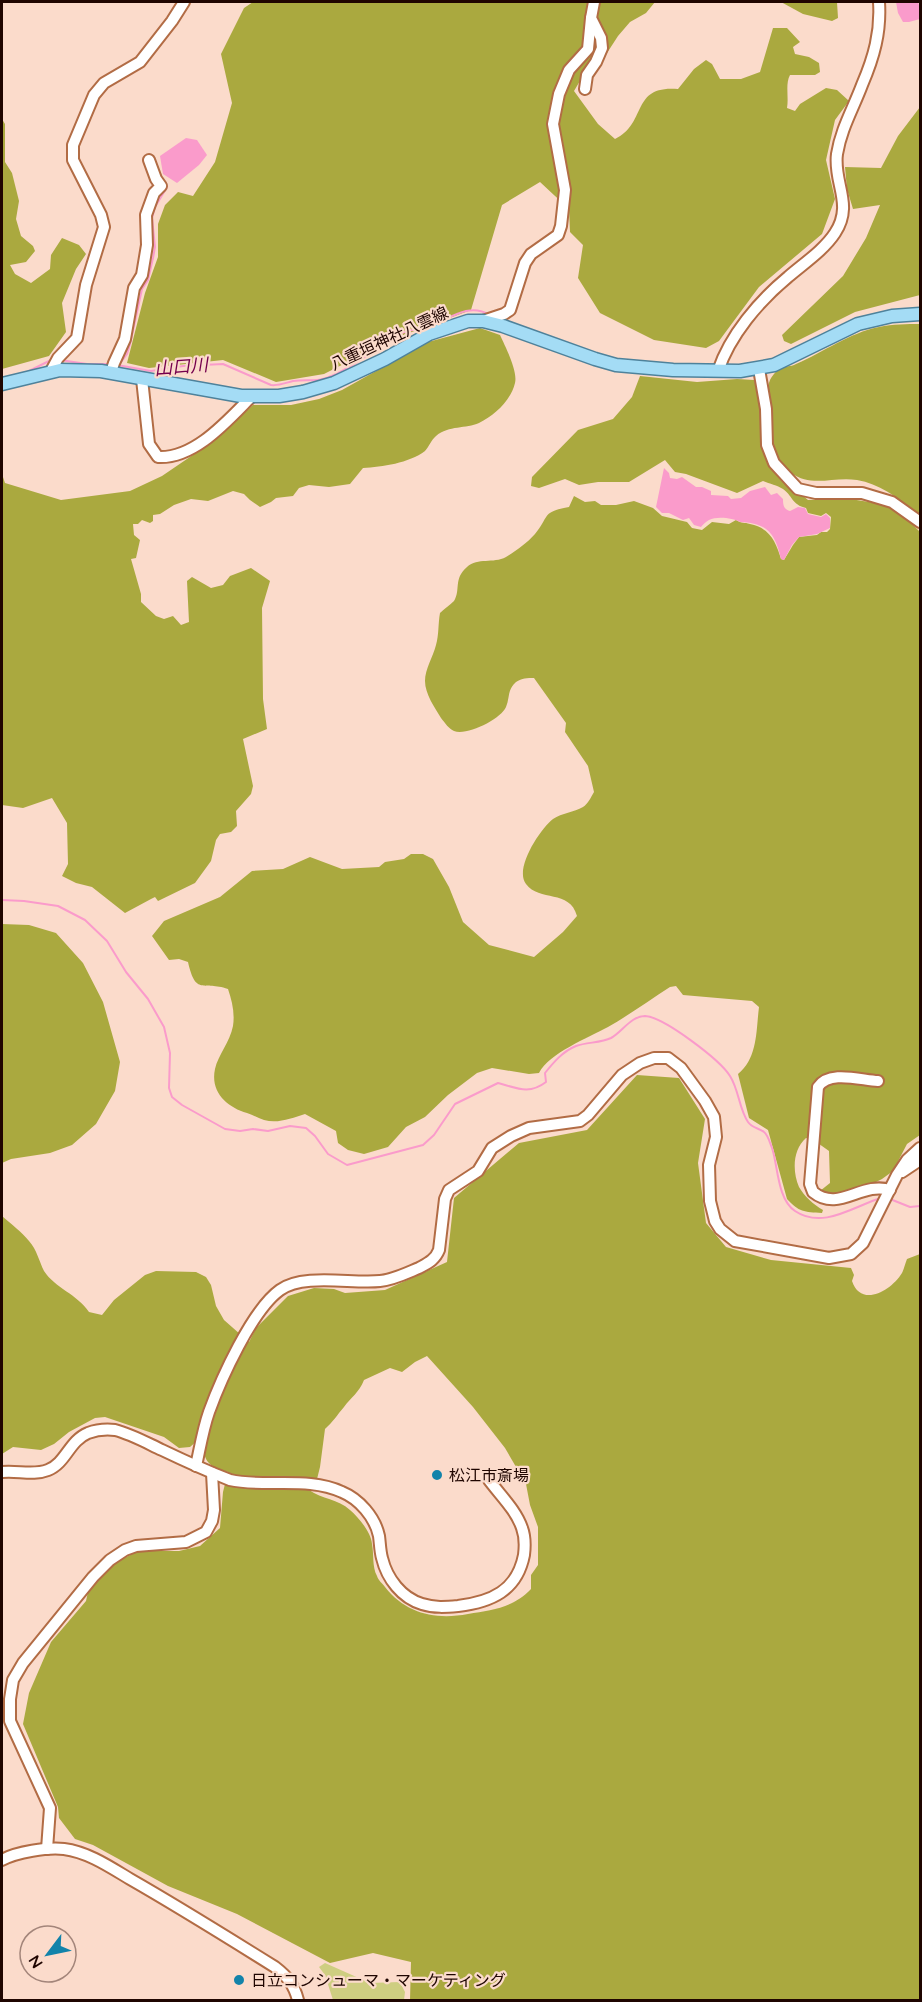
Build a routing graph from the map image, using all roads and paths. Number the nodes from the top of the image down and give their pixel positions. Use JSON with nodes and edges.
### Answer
{"nodes":[{"id":1,"x":184,"y":2,"type":"edge"},
{"id":2,"x":594,"y":2,"type":"edge"},
{"id":3,"x":879,"y":2,"type":"edge"},
{"id":4,"x":591,"y":18,"type":"junction"},
{"id":5,"x":585,"y":89,"type":"dead end"},
{"id":6,"x":149,"y":160,"type":"dead end"},
{"id":7,"x":921,"y":314,"type":"edge"},
{"id":8,"x":483,"y":321,"type":"junction"},
{"id":9,"x":55,"y":364,"type":"junction"},
{"id":10,"x":112,"y":367,"type":"junction"},
{"id":11,"x":759,"y":369,"type":"junction"},
{"id":12,"x":718,"y":370,"type":"junction"},
{"id":13,"x":142,"y":379,"type":"junction"},
{"id":14,"x":2,"y":384,"type":"edge"},
{"id":15,"x":252,"y":396,"type":"junction"},
{"id":16,"x":921,"y":522,"type":"edge"},
{"id":17,"x":878,"y":1081,"type":"dead end"},
{"id":18,"x":921,"y":1148,"type":"edge"},
{"id":19,"x":921,"y":1160,"type":"edge"},
{"id":20,"x":897,"y":1176,"type":"junction"},
{"id":21,"x":887,"y":1195,"type":"junction"},
{"id":22,"x":196,"y":1466,"type":"junction"},
{"id":23,"x":2,"y":1472,"type":"edge"},
{"id":24,"x":212,"y":1473,"type":"junction"},
{"id":25,"x":489,"y":1480,"type":"dead end"},
{"id":26,"x":47,"y":1849,"type":"junction"},
{"id":27,"x":2,"y":1860,"type":"edge"},
{"id":28,"x":298,"y":2001,"type":"edge"}],
"edges":[{"from":1,"to":9,"type":"street"},
{"from":2,"to":4,"type":"street"},
{"from":3,"to":12,"type":"street"},
{"from":4,"to":5,"type":"street"},
{"from":4,"to":8,"type":"street"},
{"from":6,"to":10,"type":"street"},
{"from":7,"to":11,"type":"main road","name":"八重垣神社八雲線"},
{"from":8,"to":12,"type":"main road","name":"八重垣神社八雲線"},
{"from":8,"to":15,"type":"main road","name":"八重垣神社八雲線"},
{"from":9,"to":10,"type":"main road","name":"八重垣神社八雲線"},
{"from":9,"to":14,"type":"main road","name":"八重垣神社八雲線"},
{"from":10,"to":13,"type":"main road","name":"八重垣神社八雲線"},
{"from":11,"to":12,"type":"main road","name":"八重垣神社八雲線"},
{"from":11,"to":16,"type":"street"},
{"from":13,"to":15,"type":"main road","name":"八重垣神社八雲線"},
{"from":13,"to":15,"type":"street"},
{"from":17,"to":21,"type":"street"},
{"from":18,"to":20,"type":"street"},
{"from":19,"to":20,"type":"street"},
{"from":20,"to":21,"type":"street"},
{"from":21,"to":22,"type":"street"},
{"from":22,"to":23,"type":"street"},
{"from":22,"to":24,"type":"street"},
{"from":24,"to":25,"type":"street"},
{"from":24,"to":26,"type":"street"},
{"from":26,"to":27,"type":"street"},
{"from":26,"to":28,"type":"street"}]}
